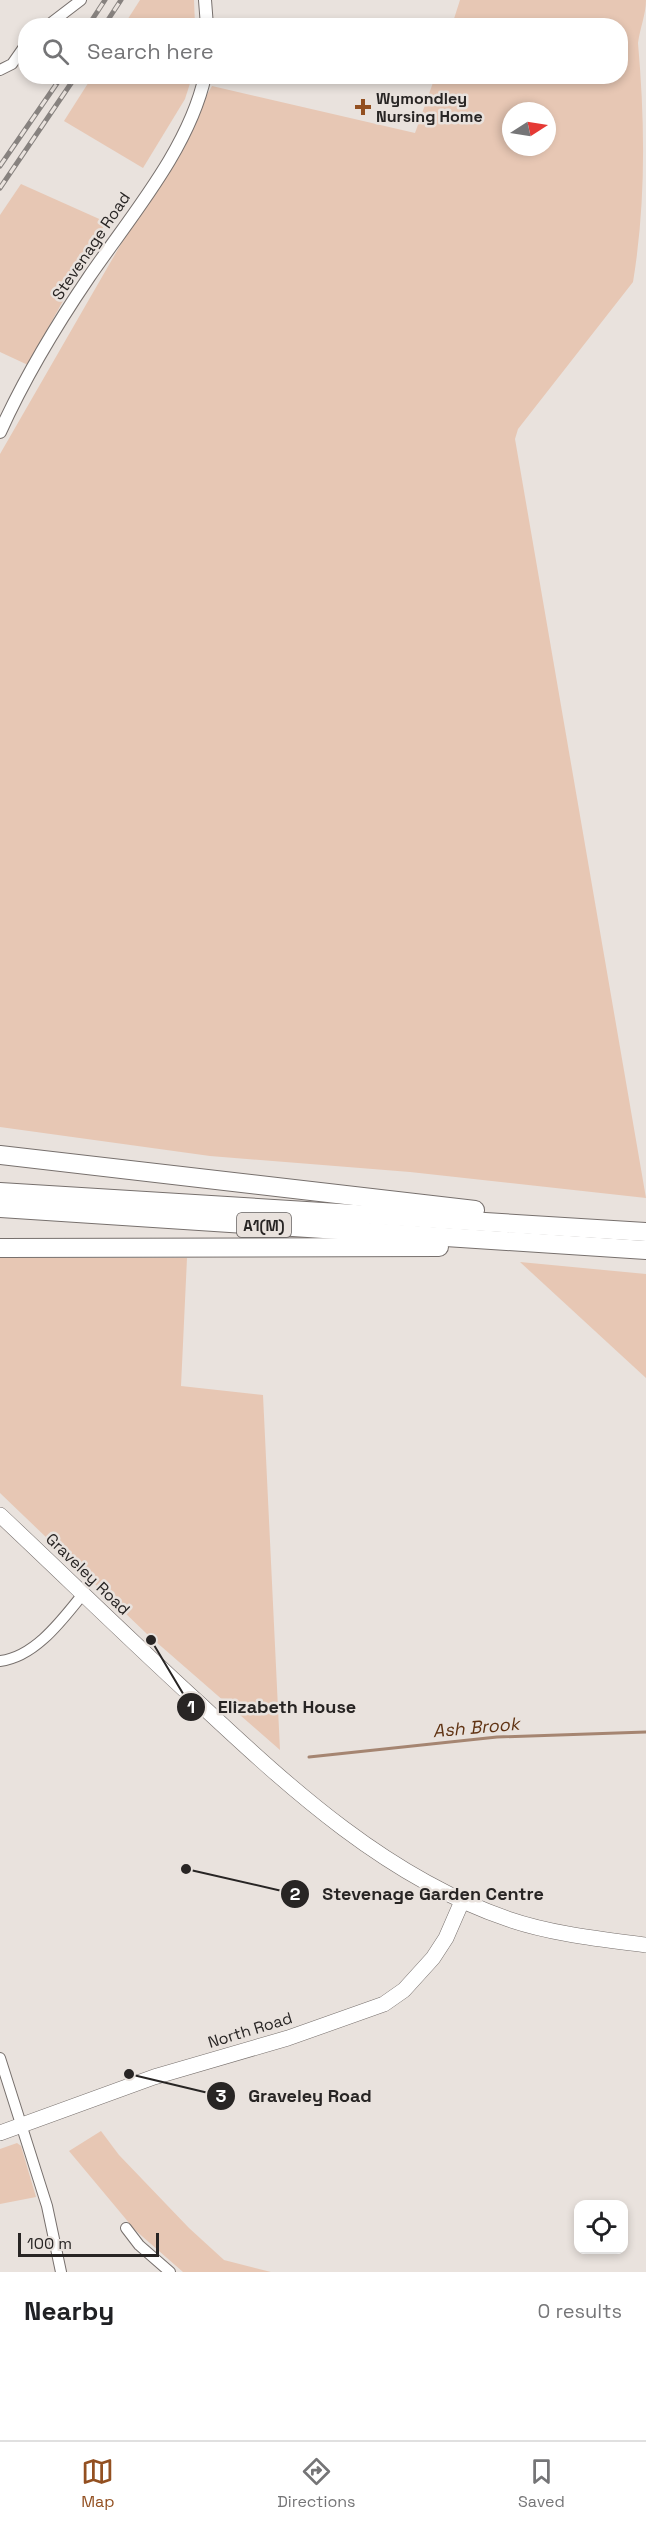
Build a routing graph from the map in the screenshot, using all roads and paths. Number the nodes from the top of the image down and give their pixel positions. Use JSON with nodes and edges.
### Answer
{"nodes":[{"id":1,"x":81,"y":0,"type":"edge"},
{"id":2,"x":205,"y":0,"type":"edge"},
{"id":3,"x":57,"y":18,"type":"edge"},
{"id":4,"x":206,"y":18,"type":"edge"},
{"id":5,"x":18,"y":55,"type":"edge"},
{"id":6,"x":0,"y":70,"type":"edge"},
{"id":7,"x":203,"y":84,"type":"edge"},
{"id":8,"x":0,"y":432,"type":"edge"},
{"id":9,"x":4,"y":1155,"type":"edge"},
{"id":10,"x":0,"y":1192,"type":"edge"},
{"id":11,"x":0,"y":1208,"type":"edge"},
{"id":12,"x":575,"y":1227,"type":"junction"},
{"id":13,"x":646,"y":1232,"type":"edge"},
{"id":14,"x":528,"y":1242,"type":"junction"},
{"id":15,"x":0,"y":1248,"type":"edge"},
{"id":16,"x":646,"y":1250,"type":"edge"},
{"id":17,"x":0,"y":1515,"type":"edge"},
{"id":18,"x":83,"y":1594,"type":"junction"},
{"id":19,"x":0,"y":1661,"type":"edge"},
{"id":20,"x":463,"y":1899,"type":"junction"},
{"id":21,"x":646,"y":1945,"type":"edge"},
{"id":22,"x":0,"y":2058,"type":"edge"},
{"id":23,"x":22,"y":2125,"type":"junction"},
{"id":24,"x":0,"y":2133,"type":"edge"},
{"id":25,"x":126,"y":2228,"type":"dead end"},
{"id":26,"x":62,"y":2272,"type":"edge"},
{"id":27,"x":170,"y":2272,"type":"edge"}],
"edges":[{"from":1,"to":3,"type":"street"},
{"from":2,"to":4,"type":"street"},
{"from":5,"to":6,"type":"street"},
{"from":7,"to":8,"type":"street","name":"Stevenage Road"},
{"from":9,"to":12,"type":"highway"},
{"from":10,"to":12,"type":"highway","number":"A1(M)"},
{"from":11,"to":14,"type":"highway","number":"A1(M)"},
{"from":12,"to":13,"type":"highway","number":"A1(M)"},
{"from":14,"to":15,"type":"highway","number":"A1(M)"},
{"from":14,"to":16,"type":"highway","number":"A1(M)"},
{"from":17,"to":18,"type":"main road","name":"Graveley Road"},
{"from":18,"to":19,"type":"street"},
{"from":18,"to":20,"type":"main road","name":"Graveley Road"},
{"from":20,"to":21,"type":"main road","name":"Graveley Road"},
{"from":20,"to":23,"type":"main road","name":"North Road"},
{"from":22,"to":23,"type":"street"},
{"from":23,"to":24,"type":"main road","name":"North Road"},
{"from":23,"to":26,"type":"street"},
{"from":25,"to":27,"type":"street"}]}
